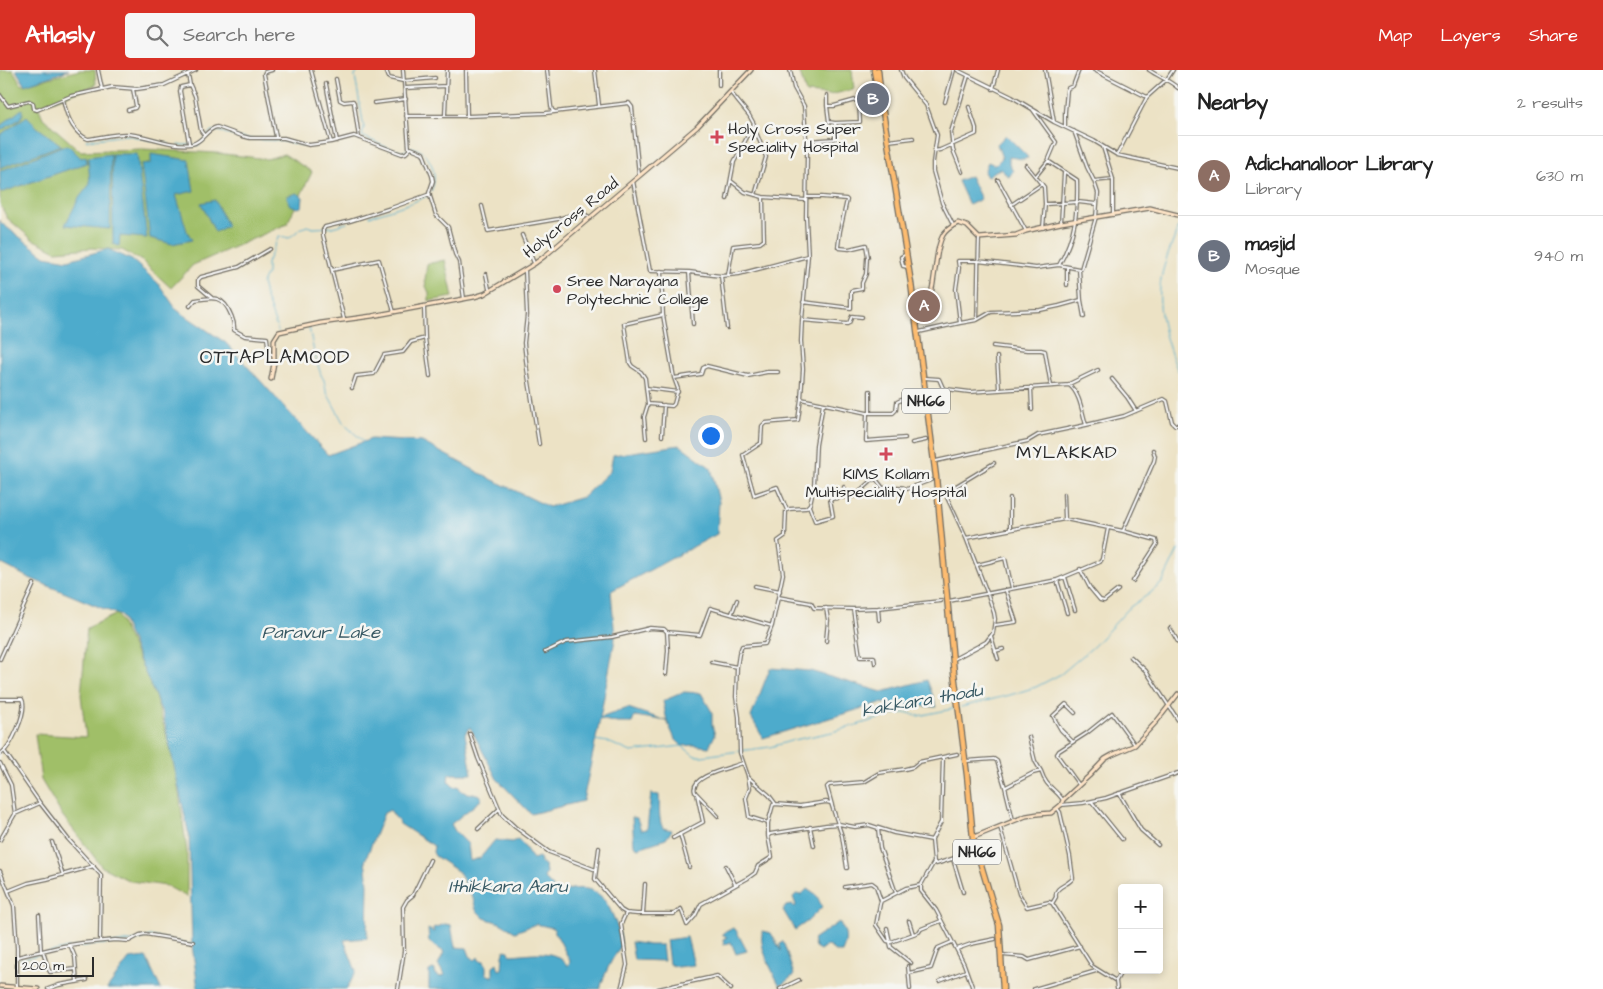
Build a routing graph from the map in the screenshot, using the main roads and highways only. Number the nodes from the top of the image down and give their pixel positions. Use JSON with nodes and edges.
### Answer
{"nodes":[{"id":1,"x":751,"y":70,"type":"edge"},
{"id":2,"x":877,"y":70,"type":"edge"},
{"id":3,"x":1178,"y":215,"type":"edge"},
{"id":4,"x":916,"y":323,"type":"junction"},
{"id":5,"x":271,"y":379,"type":"dead end"},
{"id":6,"x":1178,"y":694,"type":"edge"},
{"id":7,"x":974,"y":837,"type":"junction"},
{"id":8,"x":0,"y":986,"type":"edge"},
{"id":9,"x":17,"y":988,"type":"edge"},
{"id":10,"x":38,"y":989,"type":"edge"},
{"id":11,"x":1003,"y":989,"type":"edge"}],
"edges":[{"from":1,"to":5,"type":"main road","name":"Holycross Road"},
{"from":2,"to":4,"type":"highway","number":"NH66"},
{"from":3,"to":4,"type":"main road"},
{"from":4,"to":7,"type":"highway","number":"NH66"},
{"from":6,"to":7,"type":"main road"},
{"from":7,"to":11,"type":"highway","number":"NH66"},
{"from":8,"to":9,"type":"main road"},
{"from":9,"to":10,"type":"main road"}]}
